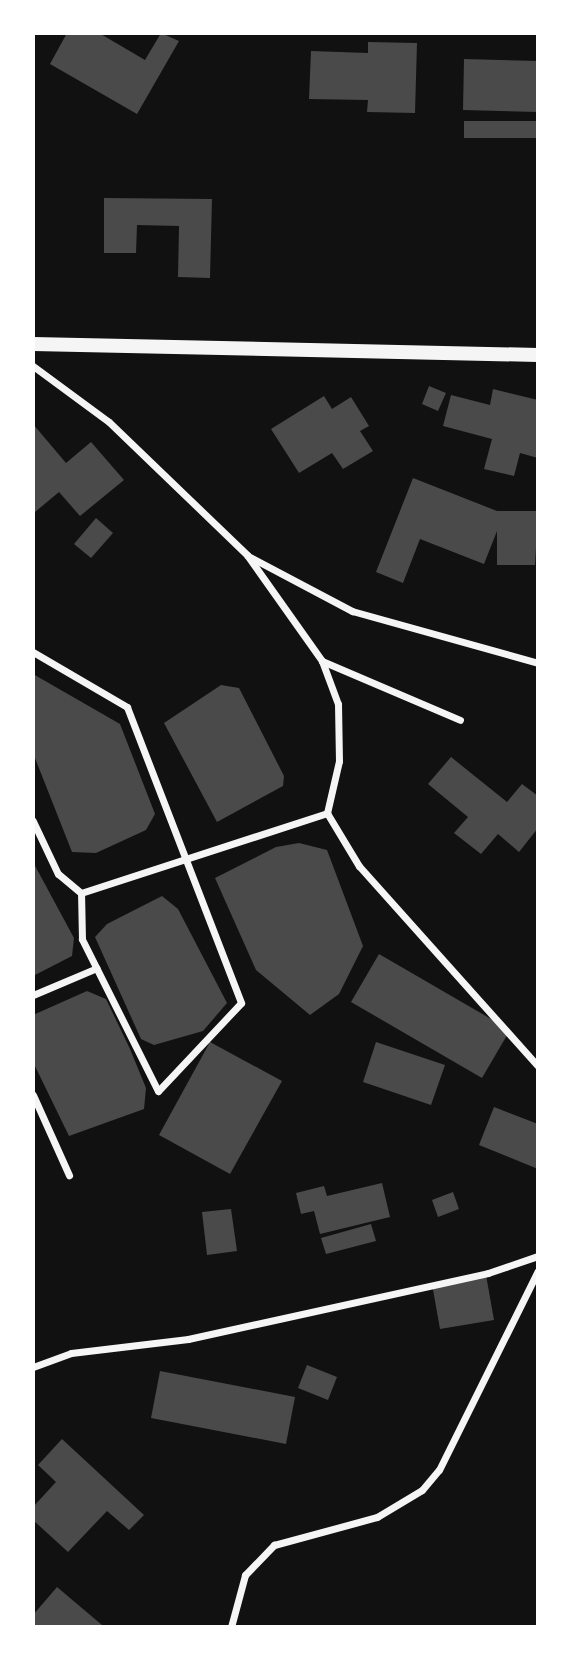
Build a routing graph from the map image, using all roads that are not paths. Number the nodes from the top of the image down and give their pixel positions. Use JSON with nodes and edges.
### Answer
{"nodes":[{"id":1,"x":33,"y":344,"type":"edge"},
{"id":2,"x":538,"y":355,"type":"edge"},
{"id":3,"x":33,"y":366,"type":"edge"},
{"id":4,"x":247,"y":555,"type":"junction"},
{"id":5,"x":33,"y":652,"type":"edge"},
{"id":6,"x":322,"y":661,"type":"junction"},
{"id":7,"x":538,"y":663,"type":"edge"},
{"id":8,"x":460,"y":720,"type":"dead end"},
{"id":9,"x":327,"y":813,"type":"junction"},
{"id":10,"x":33,"y":821,"type":"edge"},
{"id":11,"x":183,"y":859,"type":"junction"},
{"id":12,"x":81,"y":893,"type":"junction"},
{"id":13,"x":97,"y":968,"type":"junction"},
{"id":14,"x":33,"y":995,"type":"edge"},
{"id":15,"x":538,"y":1066,"type":"edge"},
{"id":16,"x":33,"y":1095,"type":"edge"},
{"id":17,"x":69,"y":1175,"type":"dead end"},
{"id":18,"x":538,"y":1256,"type":"edge"},
{"id":19,"x":538,"y":1271,"type":"edge"},
{"id":20,"x":33,"y":1367,"type":"edge"},
{"id":21,"x":231,"y":1627,"type":"edge"}],
"edges":[{"from":1,"to":2,"type":"main road"},
{"from":3,"to":4,"type":"street"},
{"from":4,"to":6,"type":"street"},
{"from":4,"to":7,"type":"street"},
{"from":5,"to":11,"type":"street"},
{"from":6,"to":8,"type":"street"},
{"from":6,"to":9,"type":"street"},
{"from":9,"to":11,"type":"street"},
{"from":9,"to":15,"type":"street"},
{"from":10,"to":12,"type":"street"},
{"from":11,"to":12,"type":"street"},
{"from":11,"to":13,"type":"street"},
{"from":12,"to":13,"type":"street"},
{"from":13,"to":14,"type":"street"},
{"from":16,"to":17,"type":"street"},
{"from":18,"to":20,"type":"street"},
{"from":19,"to":21,"type":"street"}]}
